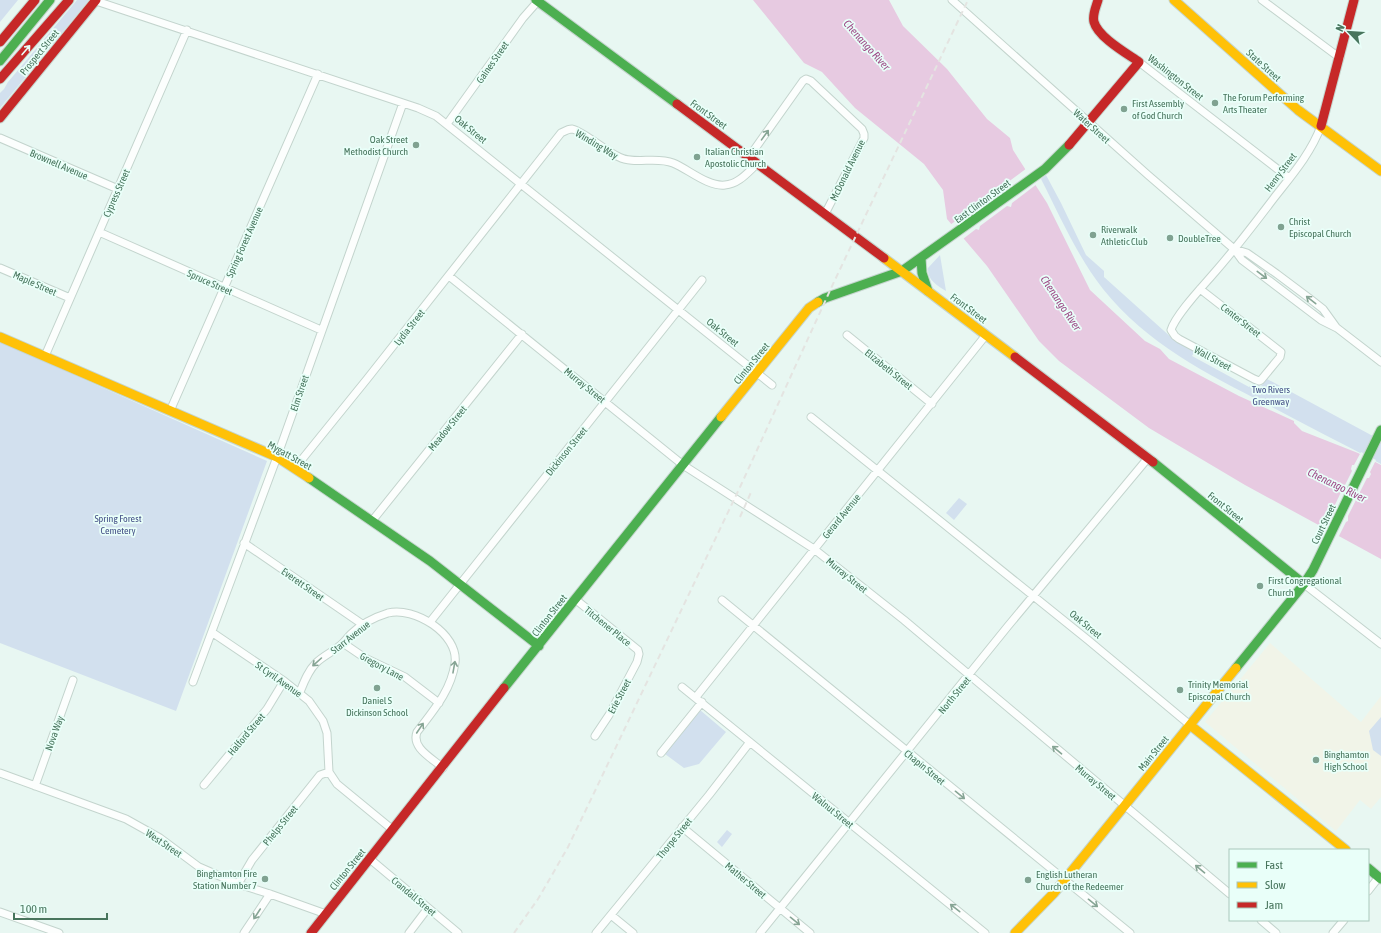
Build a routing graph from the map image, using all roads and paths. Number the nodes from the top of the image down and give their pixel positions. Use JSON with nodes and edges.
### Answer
{"nodes":[{"id":1,"x":35,"y":0,"type":"edge"},
{"id":2,"x":50,"y":0,"type":"edge"},
{"id":3,"x":69,"y":0,"type":"edge"},
{"id":4,"x":96,"y":0,"type":"edge"},
{"id":5,"x":1098,"y":0,"type":"edge"},
{"id":6,"x":1174,"y":0,"type":"edge"},
{"id":7,"x":1262,"y":0,"type":"edge"},
{"id":8,"x":1354,"y":0,"type":"edge"},
{"id":9,"x":537,"y":1,"type":"edge"},
{"id":10,"x":956,"y":1,"type":"edge"},
{"id":11,"x":187,"y":30,"type":"junction"},
{"id":12,"x":0,"y":42,"type":"edge"},
{"id":13,"x":1340,"y":58,"type":"junction"},
{"id":14,"x":0,"y":61,"type":"edge"},
{"id":15,"x":1139,"y":62,"type":"junction"},
{"id":16,"x":318,"y":74,"type":"junction"},
{"id":17,"x":0,"y":79,"type":"edge"},
{"id":18,"x":403,"y":103,"type":"junction"},
{"id":19,"x":0,"y":118,"type":"edge"},
{"id":20,"x":1089,"y":123,"type":"junction"},
{"id":21,"x":447,"y":124,"type":"junction"},
{"id":22,"x":1321,"y":126,"type":"junction"},
{"id":23,"x":0,"y":138,"type":"edge"},
{"id":24,"x":749,"y":157,"type":"junction"},
{"id":25,"x":758,"y":163,"type":"junction"},
{"id":26,"x":1381,"y":171,"type":"edge"},
{"id":27,"x":1289,"y":178,"type":"junction"},
{"id":28,"x":521,"y":184,"type":"junction"},
{"id":29,"x":118,"y":189,"type":"junction"},
{"id":30,"x":825,"y":214,"type":"junction"},
{"id":31,"x":99,"y":232,"type":"junction"},
{"id":32,"x":1234,"y":249,"type":"junction"},
{"id":33,"x":921,"y":258,"type":"junction"},
{"id":34,"x":0,"y":268,"type":"edge"},
{"id":35,"x":902,"y":272,"type":"junction"},
{"id":36,"x":449,"y":276,"type":"junction"},
{"id":37,"x":702,"y":280,"type":"dead end"},
{"id":38,"x":224,"y":288,"type":"junction"},
{"id":39,"x":1200,"y":288,"type":"junction"},
{"id":40,"x":928,"y":291,"type":"junction"},
{"id":41,"x":70,"y":298,"type":"junction"},
{"id":42,"x":678,"y":310,"type":"junction"},
{"id":43,"x":805,"y":312,"type":"joint"},
{"id":44,"x":322,"y":330,"type":"junction"},
{"id":45,"x":1171,"y":330,"type":"joint"},
{"id":46,"x":522,"y":334,"type":"junction"},
{"id":47,"x":847,"y":335,"type":"dead end"},
{"id":48,"x":986,"y":335,"type":"junction"},
{"id":49,"x":0,"y":337,"type":"edge"},
{"id":50,"x":45,"y":356,"type":"junction"},
{"id":51,"x":1381,"y":362,"type":"edge"},
{"id":52,"x":757,"y":373,"type":"junction"},
{"id":53,"x":1259,"y":381,"type":"joint"},
{"id":54,"x":772,"y":385,"type":"dead end"},
{"id":55,"x":606,"y":402,"type":"junction"},
{"id":56,"x":932,"y":404,"type":"junction"},
{"id":57,"x":170,"y":411,"type":"junction"},
{"id":58,"x":811,"y":416,"type":"dead end"},
{"id":59,"x":1381,"y":430,"type":"edge"},
{"id":60,"x":276,"y":458,"type":"junction"},
{"id":61,"x":1148,"y":458,"type":"junction"},
{"id":62,"x":683,"y":465,"type":"junction"},
{"id":63,"x":295,"y":468,"type":"junction"},
{"id":64,"x":878,"y":470,"type":"junction"},
{"id":65,"x":372,"y":521,"type":"junction"},
{"id":66,"x":244,"y":543,"type":"junction"},
{"id":67,"x":814,"y":549,"type":"junction"},
{"id":68,"x":460,"y":584,"type":"junction"},
{"id":69,"x":1304,"y":584,"type":"junction"},
{"id":70,"x":1034,"y":596,"type":"junction"},
{"id":71,"x":575,"y":599,"type":"junction"},
{"id":72,"x":722,"y":600,"type":"dead end"},
{"id":73,"x":430,"y":622,"type":"junction"},
{"id":74,"x":362,"y":624,"type":"junction"},
{"id":75,"x":754,"y":626,"type":"junction"},
{"id":76,"x":213,"y":632,"type":"junction"},
{"id":77,"x":343,"y":643,"type":"junction"},
{"id":78,"x":1381,"y":644,"type":"edge"},
{"id":79,"x":539,"y":646,"type":"junction"},
{"id":80,"x":639,"y":654,"type":"joint"},
{"id":81,"x":969,"y":676,"type":"junction"},
{"id":82,"x":74,"y":680,"type":"dead end"},
{"id":83,"x":284,"y":680,"type":"junction"},
{"id":84,"x":194,"y":682,"type":"dead end"},
{"id":85,"x":682,"y":687,"type":"dead end"},
{"id":86,"x":300,"y":692,"type":"junction"},
{"id":87,"x":696,"y":697,"type":"junction"},
{"id":88,"x":702,"y":702,"type":"junction"},
{"id":89,"x":439,"y":703,"type":"junction"},
{"id":90,"x":1190,"y":725,"type":"junction"},
{"id":91,"x":595,"y":736,"type":"dead end"},
{"id":92,"x":750,"y":742,"type":"junction"},
{"id":93,"x":907,"y":752,"type":"junction"},
{"id":94,"x":661,"y":753,"type":"dead end"},
{"id":95,"x":443,"y":768,"type":"junction"},
{"id":96,"x":329,"y":772,"type":"junction"},
{"id":97,"x":0,"y":773,"type":"edge"},
{"id":98,"x":204,"y":785,"type":"dead end"},
{"id":99,"x":35,"y":786,"type":"junction"},
{"id":100,"x":1125,"y":806,"type":"junction"},
{"id":101,"x":849,"y":823,"type":"junction"},
{"id":102,"x":682,"y":827,"type":"junction"},
{"id":103,"x":393,"y":830,"type":"junction"},
{"id":104,"x":1343,"y":849,"type":"edge"},
{"id":105,"x":370,"y":859,"type":"junction"},
{"id":106,"x":1369,"y":869,"type":"edge"},
{"id":107,"x":1380,"y":878,"type":"edge"},
{"id":108,"x":1065,"y":880,"type":"junction"},
{"id":109,"x":238,"y":884,"type":"junction"},
{"id":110,"x":1369,"y":890,"type":"edge"},
{"id":111,"x":1229,"y":893,"type":"edge"},
{"id":112,"x":270,"y":894,"type":"junction"},
{"id":113,"x":428,"y":908,"type":"junction"},
{"id":114,"x":781,"y":909,"type":"junction"},
{"id":115,"x":0,"y":912,"type":"edge"},
{"id":116,"x":326,"y":914,"type":"junction"},
{"id":117,"x":611,"y":915,"type":"junction"},
{"id":118,"x":1262,"y":921,"type":"edge"},
{"id":119,"x":1343,"y":921,"type":"edge"},
{"id":120,"x":48,"y":931,"type":"edge"},
{"id":121,"x":59,"y":933,"type":"edge"},
{"id":122,"x":244,"y":933,"type":"edge"},
{"id":123,"x":311,"y":933,"type":"edge"},
{"id":124,"x":409,"y":933,"type":"edge"},
{"id":125,"x":458,"y":933,"type":"edge"},
{"id":126,"x":596,"y":933,"type":"edge"},
{"id":127,"x":633,"y":933,"type":"edge"},
{"id":128,"x":760,"y":933,"type":"edge"},
{"id":129,"x":810,"y":933,"type":"edge"},
{"id":130,"x":985,"y":933,"type":"edge"},
{"id":131,"x":1015,"y":933,"type":"edge"},
{"id":132,"x":1130,"y":933,"type":"edge"},
{"id":133,"x":1276,"y":933,"type":"edge"},
{"id":134,"x":1333,"y":933,"type":"edge"}],
"edges":[{"from":1,"to":12,"type":"main road"},
{"from":2,"to":14,"type":"main road"},
{"from":17,"to":3,"type":"main road","one_way":true},
{"from":4,"to":11,"type":"street","name":"Oak Street"},
{"from":4,"to":19,"type":"main road","name":"Prospect Street"},
{"from":5,"to":15,"type":"main road","name":"Washington Street"},
{"from":6,"to":22,"type":"main road","name":"State Street"},
{"from":7,"to":13,"type":"street"},
{"from":8,"to":13,"type":"main road","name":"Henry Street"},
{"from":9,"to":21,"type":"street","name":"Gaines Street"},
{"from":9,"to":24,"type":"main road","name":"Front Street"},
{"from":10,"to":20,"type":"street","name":"Water Street"},
{"from":11,"to":16,"type":"street","name":"Oak Street"},
{"from":11,"to":29,"type":"street","name":"Cypress Street"},
{"from":13,"to":22,"type":"main road","name":"Henry Street"},
{"from":15,"to":20,"type":"main road","name":"East Clinton Street"},
{"from":15,"to":27,"type":"street","name":"Washington Street"},
{"from":16,"to":18,"type":"street","name":"Oak Street"},
{"from":16,"to":38,"type":"street","name":"Spring Forest Avenue"},
{"from":18,"to":21,"type":"street","name":"Oak Street"},
{"from":18,"to":44,"type":"street","name":"Elm Street"},
{"from":20,"to":32,"type":"street","name":"Water Street"},
{"from":20,"to":33,"type":"main road","name":"East Clinton Street"},
{"from":21,"to":28,"type":"street","name":"Oak Street"},
{"from":22,"to":26,"type":"main road","name":"State Street"},
{"from":22,"to":27,"type":"street","name":"Henry Street"},
{"from":23,"to":29,"type":"street","name":"Brownell Avenue"},
{"from":24,"to":25,"type":"main road","name":"Front Street"},
{"from":24,"to":30,"type":"street","name":"McDonald Avenue","one_way":true},
{"from":25,"to":28,"type":"street","name":"Winding Way"},
{"from":25,"to":30,"type":"main road","name":"Front Street"},
{"from":27,"to":32,"type":"street","name":"Henry Street"},
{"from":28,"to":36,"type":"street","name":"Lydia Street"},
{"from":28,"to":42,"type":"street","name":"Oak Street"},
{"from":29,"to":31,"type":"street","name":"Cypress Street"},
{"from":30,"to":35,"type":"main road","name":"Front Street"},
{"from":31,"to":38,"type":"street","name":"Spruce Street"},
{"from":31,"to":41,"type":"street","name":"Cypress Street"},
{"from":32,"to":39,"type":"street","name":"Henry Street"},
{"from":32,"to":51,"type":"street","name":"Water Street"},
{"from":33,"to":35,"type":"main road","name":"East Clinton Street"},
{"from":33,"to":40,"type":"main road"},
{"from":34,"to":41,"type":"street","name":"Maple Street"},
{"from":35,"to":40,"type":"main road","name":"Front Street"},
{"from":35,"to":43,"type":"main road","name":"East Clinton Street"},
{"from":36,"to":46,"type":"street","name":"Murray Street"},
{"from":36,"to":63,"type":"street","name":"Lydia Street"},
{"from":37,"to":42,"type":"street","name":"Dickinson Street"},
{"from":38,"to":44,"type":"street","name":"Spruce Street"},
{"from":38,"to":57,"type":"street","name":"Spring Forest Avenue"},
{"from":39,"to":45,"type":"street","name":"Henry Street"},
{"from":39,"to":53,"type":"street","name":"Center Street"},
{"from":40,"to":48,"type":"main road","name":"Front Street"},
{"from":41,"to":50,"type":"street","name":"Cypress Street"},
{"from":42,"to":52,"type":"street","name":"Oak Street"},
{"from":42,"to":55,"type":"street","name":"Dickinson Street"},
{"from":43,"to":52,"type":"main road","name":"Clinton Street"},
{"from":44,"to":60,"type":"street","name":"Elm Street"},
{"from":45,"to":53,"type":"street","name":"Wall Street"},
{"from":46,"to":55,"type":"street","name":"Murray Street"},
{"from":46,"to":65,"type":"street","name":"Meadow Street"},
{"from":47,"to":56,"type":"street","name":"Elizabeth Street"},
{"from":48,"to":56,"type":"street","name":"Gerard Avenue"},
{"from":48,"to":61,"type":"main road","name":"Front Street"},
{"from":49,"to":50,"type":"main road","name":"Mygatt Street"},
{"from":50,"to":57,"type":"main road","name":"Mygatt Street"},
{"from":52,"to":54,"type":"street","name":"Oak Street"},
{"from":52,"to":62,"type":"main road","name":"Clinton Street"},
{"from":55,"to":62,"type":"street","name":"Murray Street"},
{"from":55,"to":68,"type":"street","name":"Dickinson Street"},
{"from":56,"to":64,"type":"street","name":"Gerard Avenue"},
{"from":57,"to":60,"type":"main road","name":"Mygatt Street"},
{"from":58,"to":64,"type":"street","name":"Oak Street"},
{"from":59,"to":69,"type":"main road","name":"Court Street"},
{"from":60,"to":63,"type":"main road","name":"Mygatt Street"},
{"from":60,"to":66,"type":"street","name":"Elm Street"},
{"from":61,"to":69,"type":"main road","name":"Front Street"},
{"from":61,"to":70,"type":"street","name":"North Street"},
{"from":62,"to":67,"type":"street","name":"Murray Street"},
{"from":62,"to":71,"type":"main road","name":"Clinton Street"},
{"from":63,"to":65,"type":"main road","name":"Mygatt Street"},
{"from":64,"to":67,"type":"street","name":"Gerard Avenue"},
{"from":64,"to":70,"type":"street","name":"Oak Street"},
{"from":65,"to":68,"type":"main road","name":"Mygatt Street"},
{"from":66,"to":74,"type":"street","name":"Everett Street"},
{"from":66,"to":76,"type":"street","name":"Elm Street"},
{"from":67,"to":75,"type":"street","name":"Gerard Avenue"},
{"from":67,"to":81,"type":"street","name":"Murray Street"},
{"from":68,"to":73,"type":"street","name":"Dickinson Street"},
{"from":68,"to":79,"type":"main road","name":"Mygatt Street"},
{"from":69,"to":78,"type":"street","name":"Front Street"},
{"from":69,"to":90,"type":"main road","name":"Main Street"},
{"from":70,"to":81,"type":"street","name":"North Street"},
{"from":70,"to":90,"type":"street","name":"Oak Street"},
{"from":71,"to":79,"type":"main road","name":"Clinton Street"},
{"from":71,"to":80,"type":"street","name":"Titchener Place"},
{"from":72,"to":75,"type":"street","name":"Chapin Street"},
{"from":73,"to":74,"type":"street","name":"Starr Avenue"},
{"from":89,"to":73,"type":"street","name":"Starr Avenue","one_way":true},
{"from":74,"to":77,"type":"street","name":"Starr Avenue"},
{"from":75,"to":87,"type":"street","name":"Gerard Avenue"},
{"from":75,"to":93,"type":"street","name":"Chapin Street"},
{"from":76,"to":83,"type":"street","name":"St Cyril Avenue"},
{"from":76,"to":84,"type":"street","name":"Elm Street"},
{"from":77,"to":86,"type":"street","name":"Starr Avenue","one_way":true},
{"from":77,"to":89,"type":"street","name":"Gregory Lane"},
{"from":79,"to":95,"type":"main road","name":"Clinton Street"},
{"from":80,"to":91,"type":"street","name":"Erie Street"},
{"from":81,"to":93,"type":"street","name":"North Street"},
{"from":100,"to":81,"type":"street","name":"Murray Street","one_way":true},
{"from":82,"to":99,"type":"street","name":"Nova Way"},
{"from":83,"to":86,"type":"street","name":"St Cyril Avenue"},
{"from":83,"to":98,"type":"street","name":"Halford Street"},
{"from":85,"to":87,"type":"street","name":"Walnut Street"},
{"from":86,"to":96,"type":"street","name":"St Cyril Avenue"},
{"from":87,"to":88,"type":"street","name":"Walnut Street"},
{"from":88,"to":92,"type":"street","name":"Walnut Street"},
{"from":88,"to":94,"type":"street"},
{"from":95,"to":89,"type":"street","name":"Starr Avenue","one_way":true},
{"from":90,"to":100,"type":"main road","name":"Main Street"},
{"from":90,"to":104,"type":"main road","name":"Oak Street"},
{"from":92,"to":101,"type":"street","name":"Walnut Street"},
{"from":92,"to":102,"type":"street","name":"Thorpe Street"},
{"from":93,"to":101,"type":"street","name":"North Street"},
{"from":93,"to":108,"type":"street","name":"Chapin Street","one_way":true},
{"from":95,"to":103,"type":"main road","name":"Clinton Street"},
{"from":96,"to":103,"type":"street"},
{"from":96,"to":109,"type":"street","name":"Phelps Street"},
{"from":97,"to":99,"type":"street","name":"West Street"},
{"from":99,"to":109,"type":"street","name":"West Street"},
{"from":100,"to":108,"type":"main road","name":"Main Street"},
{"from":111,"to":100,"type":"street","name":"Murray Street","one_way":true},
{"from":101,"to":114,"type":"street","name":"North Street"},
{"from":130,"to":101,"type":"street","name":"Walnut Street","one_way":true},
{"from":102,"to":114,"type":"street","name":"Mather Street"},
{"from":102,"to":117,"type":"street","name":"Thorpe Street"},
{"from":103,"to":105,"type":"main road","name":"Clinton Street"},
{"from":105,"to":113,"type":"street","name":"Crandall Street"},
{"from":105,"to":116,"type":"main road","name":"Clinton Street"},
{"from":106,"to":107,"type":"main road"},
{"from":107,"to":110,"type":"street"},
{"from":108,"to":131,"type":"main road","name":"Main Street"},
{"from":108,"to":132,"type":"street","name":"Chapin Street","one_way":true},
{"from":109,"to":112,"type":"street","name":"West Street"},
{"from":112,"to":116,"type":"street","name":"West Street"},
{"from":112,"to":122,"type":"street","one_way":true},
{"from":113,"to":124,"type":"street"},
{"from":113,"to":125,"type":"street","name":"Crandall Street"},
{"from":114,"to":128,"type":"street","name":"North Street"},
{"from":114,"to":129,"type":"street","name":"Mather Street","one_way":true},
{"from":115,"to":120,"type":"street"},
{"from":116,"to":123,"type":"main road","name":"Clinton Street"},
{"from":117,"to":126,"type":"street","name":"Thorpe Street"},
{"from":117,"to":127,"type":"street"},
{"from":118,"to":133,"type":"street"},
{"from":119,"to":134,"type":"street"},
{"from":120,"to":121,"type":"street"}]}
